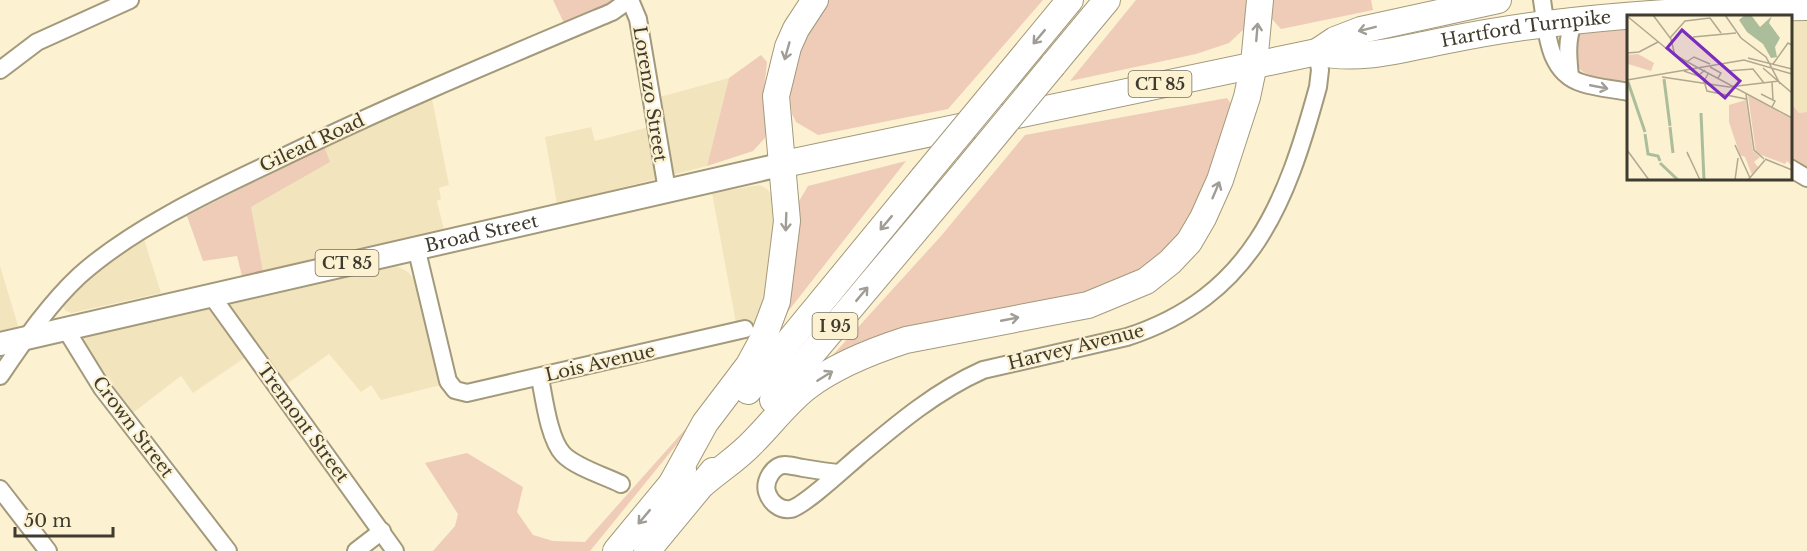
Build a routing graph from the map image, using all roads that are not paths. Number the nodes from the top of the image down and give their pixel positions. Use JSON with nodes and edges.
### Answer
{"nodes":[{"id":1,"x":130,"y":0,"type":"edge"},
{"id":2,"x":630,"y":0,"type":"edge"},
{"id":3,"x":815,"y":0,"type":"edge"},
{"id":4,"x":1070,"y":0,"type":"edge"},
{"id":5,"x":1107,"y":0,"type":"edge"},
{"id":6,"x":1260,"y":0,"type":"edge"},
{"id":7,"x":1498,"y":0,"type":"edge"},
{"id":8,"x":1807,"y":7,"type":"edge"},
{"id":9,"x":1544,"y":12,"type":"edge"},
{"id":10,"x":1645,"y":15,"type":"edge"},
{"id":11,"x":1627,"y":16,"type":"edge"},
{"id":12,"x":1574,"y":21,"type":"junction"},
{"id":13,"x":1317,"y":52,"type":"junction"},
{"id":14,"x":1254,"y":64,"type":"junction"},
{"id":15,"x":0,"y":69,"type":"edge"},
{"id":16,"x":1570,"y":77,"type":"junction"},
{"id":17,"x":1627,"y":92,"type":"edge"},
{"id":18,"x":961,"y":126,"type":"joint"},
{"id":19,"x":784,"y":164,"type":"junction"},
{"id":20,"x":1792,"y":169,"type":"edge"},
{"id":21,"x":1807,"y":178,"type":"edge"},
{"id":22,"x":667,"y":190,"type":"junction"},
{"id":23,"x":416,"y":247,"type":"junction"},
{"id":24,"x":211,"y":295,"type":"junction"},
{"id":25,"x":65,"y":328,"type":"junction"},
{"id":26,"x":745,"y":329,"type":"dead end"},
{"id":27,"x":27,"y":337,"type":"junction"},
{"id":28,"x":0,"y":344,"type":"edge"},
{"id":29,"x":0,"y":376,"type":"edge"},
{"id":30,"x":540,"y":378,"type":"junction"},
{"id":31,"x":839,"y":473,"type":"dead end"},
{"id":32,"x":672,"y":483,"type":"junction"},
{"id":33,"x":621,"y":484,"type":"dead end"},
{"id":34,"x":703,"y":484,"type":"junction"},
{"id":35,"x":0,"y":489,"type":"edge"},
{"id":36,"x":382,"y":531,"type":"junction"},
{"id":37,"x":46,"y":550,"type":"edge"},
{"id":38,"x":228,"y":551,"type":"edge"},
{"id":39,"x":356,"y":551,"type":"edge"},
{"id":40,"x":395,"y":551,"type":"edge"},
{"id":41,"x":616,"y":551,"type":"edge"},
{"id":42,"x":648,"y":551,"type":"edge"}],
"edges":[{"from":1,"to":15,"type":"street"},
{"from":2,"to":22,"type":"street","name":"Lorenzo Street"},
{"from":2,"to":27,"type":"street","name":"Gilead Road"},
{"from":3,"to":19,"type":"highway","one_way":true},
{"from":4,"to":32,"type":"highway","number":"I 95","one_way":true,"bridge":true},
{"from":34,"to":5,"type":"highway","number":"I 95","one_way":true,"bridge":true},
{"from":14,"to":6,"type":"highway","one_way":true},
{"from":7,"to":13,"type":"highway","name":"Hartford Turnpike","number":"CT 85","one_way":true},
{"from":8,"to":10,"type":"highway","name":"Hartford Turnpike","number":"CT 85"},
{"from":9,"to":12,"type":"highway","name":"Hartford Turnpike","number":"CT 85"},
{"from":9,"to":13,"type":"highway","name":"Hartford Turnpike","number":"CT 85"},
{"from":9,"to":16,"type":"street"},
{"from":11,"to":12,"type":"highway","name":"Hartford Turnpike","number":"CT 85"},
{"from":12,"to":16,"type":"street"},
{"from":13,"to":14,"type":"highway","name":"Hartford Turnpike","number":"CT 85"},
{"from":13,"to":31,"type":"street","name":"Harvey Avenue"},
{"from":14,"to":18,"type":"highway","name":"Hartford Turnpike","number":"CT 85"},
{"from":34,"to":14,"type":"highway","one_way":true},
{"from":16,"to":17,"type":"street","one_way":true},
{"from":18,"to":19,"type":"highway","name":"Broad Street","number":"CT 85"},
{"from":19,"to":22,"type":"main road","name":"Broad Street","number":"CT 85"},
{"from":19,"to":32,"type":"highway","one_way":true},
{"from":20,"to":21,"type":"street"},
{"from":22,"to":23,"type":"main road","name":"Broad Street","number":"CT 85"},
{"from":23,"to":24,"type":"main road","name":"Broad Street","number":"CT 85"},
{"from":23,"to":30,"type":"street","name":"Lois Avenue"},
{"from":24,"to":25,"type":"main road","name":"Broad Street","number":"CT 85"},
{"from":24,"to":36,"type":"street","name":"Tremont Street"},
{"from":25,"to":27,"type":"main road","name":"Broad Street","number":"CT 85"},
{"from":25,"to":38,"type":"street","name":"Crown Street"},
{"from":26,"to":30,"type":"street","name":"Lois Avenue"},
{"from":27,"to":28,"type":"main road","name":"Broad Street","number":"CT 85"},
{"from":27,"to":29,"type":"street","name":"Gilead Road"},
{"from":30,"to":33,"type":"street"},
{"from":32,"to":41,"type":"highway","number":"I 95","one_way":true},
{"from":34,"to":42,"type":"highway","number":"I 95"},
{"from":35,"to":37,"type":"street"},
{"from":36,"to":39,"type":"street"},
{"from":36,"to":40,"type":"street","name":"Tremont Street"}]}
